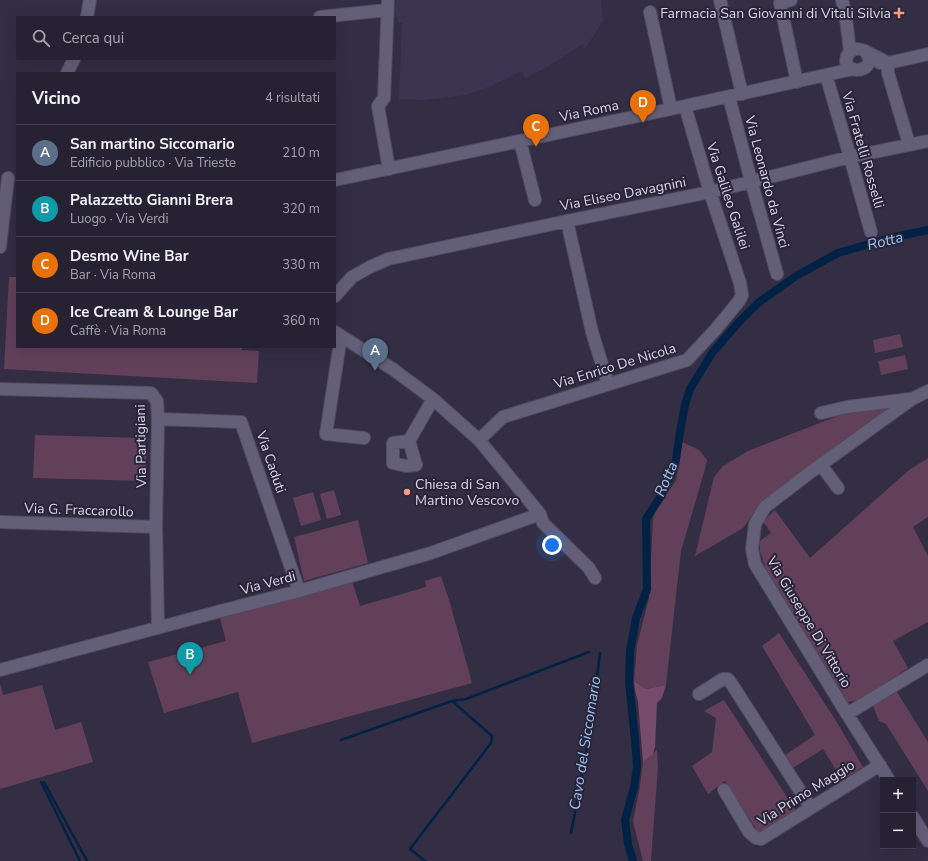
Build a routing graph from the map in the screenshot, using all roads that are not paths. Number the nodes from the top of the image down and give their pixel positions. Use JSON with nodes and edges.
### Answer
{"nodes":[{"id":1,"x":720,"y":0,"type":"edge"},
{"id":2,"x":791,"y":0,"type":"edge"},
{"id":3,"x":387,"y":5,"type":"edge"},
{"id":4,"x":844,"y":6,"type":"edge"},
{"id":5,"x":650,"y":12,"type":"dead end"},
{"id":6,"x":326,"y":16,"type":"edge"},
{"id":7,"x":856,"y":52,"type":"junction"},
{"id":8,"x":928,"y":54,"type":"edge"},
{"id":9,"x":74,"y":60,"type":"edge"},
{"id":10,"x":888,"y":63,"type":"junction"},
{"id":11,"x":867,"y":65,"type":"junction"},
{"id":12,"x":853,"y":70,"type":"junction"},
{"id":13,"x":68,"y":72,"type":"edge"},
{"id":14,"x":826,"y":75,"type":"junction"},
{"id":15,"x":797,"y":82,"type":"junction"},
{"id":16,"x":742,"y":94,"type":"junction"},
{"id":17,"x":729,"y":97,"type":"junction"},
{"id":18,"x":685,"y":106,"type":"junction"},
{"id":19,"x":671,"y":109,"type":"junction"},
{"id":20,"x":928,"y":140,"type":"edge"},
{"id":21,"x":520,"y":141,"type":"junction"},
{"id":22,"x":909,"y":144,"type":"junction"},
{"id":23,"x":850,"y":157,"type":"junction"},
{"id":24,"x":389,"y":169,"type":"junction"},
{"id":25,"x":8,"y":178,"type":"edge"},
{"id":26,"x":336,"y":180,"type":"edge"},
{"id":27,"x":751,"y":181,"type":"junction"},
{"id":28,"x":710,"y":192,"type":"junction"},
{"id":29,"x":535,"y":200,"type":"dead end"},
{"id":30,"x":566,"y":221,"type":"junction"},
{"id":31,"x":871,"y":232,"type":"dead end"},
{"id":32,"x":0,"y":246,"type":"edge"},
{"id":33,"x":777,"y":274,"type":"dead end"},
{"id":34,"x":336,"y":295,"type":"edge"},
{"id":35,"x":742,"y":295,"type":"joint"},
{"id":36,"x":338,"y":334,"type":"edge"},
{"id":37,"x":608,"y":384,"type":"junction"},
{"id":38,"x":0,"y":389,"type":"edge"},
{"id":39,"x":928,"y":391,"type":"edge"},
{"id":40,"x":912,"y":398,"type":"junction"},
{"id":41,"x":433,"y":399,"type":"junction"},
{"id":42,"x":821,"y":413,"type":"dead end"},
{"id":43,"x":158,"y":419,"type":"junction"},
{"id":44,"x":364,"y":438,"type":"dead end"},
{"id":45,"x":479,"y":440,"type":"junction"},
{"id":46,"x":409,"y":441,"type":"dead end"},
{"id":47,"x":821,"y":465,"type":"junction"},
{"id":48,"x":838,"y":488,"type":"dead end"},
{"id":49,"x":540,"y":514,"type":"junction"},
{"id":50,"x":0,"y":522,"type":"edge"},
{"id":51,"x":156,"y":527,"type":"junction"},
{"id":52,"x":595,"y":578,"type":"dead end"},
{"id":53,"x":299,"y":591,"type":"junction"},
{"id":54,"x":158,"y":628,"type":"junction"},
{"id":55,"x":928,"y":665,"type":"edge"},
{"id":56,"x":0,"y":670,"type":"edge"},
{"id":57,"x":699,"y":694,"type":"dead end"},
{"id":58,"x":847,"y":714,"type":"junction"},
{"id":59,"x":880,"y":765,"type":"junction"},
{"id":60,"x":887,"y":777,"type":"edge"},
{"id":61,"x":724,"y":790,"type":"dead end"},
{"id":62,"x":811,"y":808,"type":"junction"},
{"id":63,"x":916,"y":822,"type":"edge"},
{"id":64,"x":928,"y":841,"type":"edge"}],
"edges":[{"from":1,"to":16,"type":"street"},
{"from":2,"to":15,"type":"street"},
{"from":3,"to":6,"type":"street"},
{"from":3,"to":24,"type":"street"},
{"from":4,"to":7,"type":"street"},
{"from":5,"to":19,"type":"street"},
{"from":7,"to":10,"type":"street"},
{"from":7,"to":11,"type":"street"},
{"from":7,"to":12,"type":"street"},
{"from":7,"to":14,"type":"street","name":"Via Roma"},
{"from":8,"to":10,"type":"street"},
{"from":9,"to":13,"type":"street"},
{"from":10,"to":11,"type":"street"},
{"from":10,"to":22,"type":"street"},
{"from":11,"to":12,"type":"street"},
{"from":12,"to":14,"type":"street","name":"Via Roma"},
{"from":14,"to":15,"type":"street","name":"Via Roma"},
{"from":14,"to":23,"type":"street","name":"Via Fratelli Rosselli"},
{"from":15,"to":16,"type":"street","name":"Via Roma"},
{"from":16,"to":17,"type":"street","name":"Via Roma"},
{"from":17,"to":18,"type":"street","name":"Via Roma"},
{"from":17,"to":27,"type":"street","name":"Via Leonardo da Vinci"},
{"from":18,"to":19,"type":"street","name":"Via Roma"},
{"from":18,"to":28,"type":"street","name":"Via Galileo Galilei"},
{"from":19,"to":21,"type":"street","name":"Via Roma"},
{"from":20,"to":22,"type":"street","name":"Via Eliseo Davagnini"},
{"from":21,"to":24,"type":"street","name":"Via Roma"},
{"from":21,"to":29,"type":"street"},
{"from":22,"to":23,"type":"street","name":"Via Eliseo Davagnini"},
{"from":23,"to":27,"type":"street","name":"Via Eliseo Davagnini"},
{"from":23,"to":31,"type":"street","name":"Via Fratelli Rosselli"},
{"from":24,"to":26,"type":"street","name":"Via Roma"},
{"from":25,"to":32,"type":"street"},
{"from":27,"to":28,"type":"street","name":"Via Eliseo Davagnini"},
{"from":27,"to":33,"type":"street","name":"Via Leonardo da Vinci"},
{"from":28,"to":30,"type":"street","name":"Via Eliseo Davagnini"},
{"from":28,"to":35,"type":"street","name":"Via Galileo Galilei"},
{"from":30,"to":34,"type":"street","name":"Via Eliseo Davagnini"},
{"from":30,"to":37,"type":"street"},
{"from":35,"to":37,"type":"street","name":"Via Enrico De Nicola"},
{"from":36,"to":41,"type":"street"},
{"from":36,"to":44,"type":"street"},
{"from":37,"to":45,"type":"street","name":"Via Enrico De Nicola"},
{"from":38,"to":43,"type":"street","name":"Via Partigiani"},
{"from":39,"to":40,"type":"street","name":"Via Giuseppe Di Vittorio"},
{"from":40,"to":42,"type":"street","name":"Via Giuseppe Di Vittorio"},
{"from":40,"to":47,"type":"street","name":"Via Giuseppe Di Vittorio"},
{"from":41,"to":45,"type":"street"},
{"from":41,"to":46,"type":"street"},
{"from":43,"to":51,"type":"street","name":"Via Partigiani"},
{"from":43,"to":53,"type":"street","name":"Via Caduti"},
{"from":45,"to":49,"type":"street"},
{"from":47,"to":48,"type":"street"},
{"from":47,"to":58,"type":"street","name":"Via Giuseppe Di Vittorio"},
{"from":49,"to":52,"type":"street"},
{"from":49,"to":53,"type":"street","name":"Via Verdi"},
{"from":50,"to":51,"type":"street","name":"Via G. Fraccarollo"},
{"from":51,"to":54,"type":"street","name":"Via Partigiani"},
{"from":53,"to":54,"type":"street","name":"Via Verdi"},
{"from":54,"to":56,"type":"street","name":"Via Verdi"},
{"from":55,"to":58,"type":"street"},
{"from":57,"to":62,"type":"street"},
{"from":58,"to":59,"type":"street","name":"Via Giuseppe Di Vittorio"},
{"from":59,"to":60,"type":"street","name":"Via Giuseppe Di Vittorio"},
{"from":59,"to":62,"type":"street","name":"Via Primo Maggio"},
{"from":61,"to":62,"type":"street","name":"Via Primo Maggio"},
{"from":63,"to":64,"type":"street"}]}
